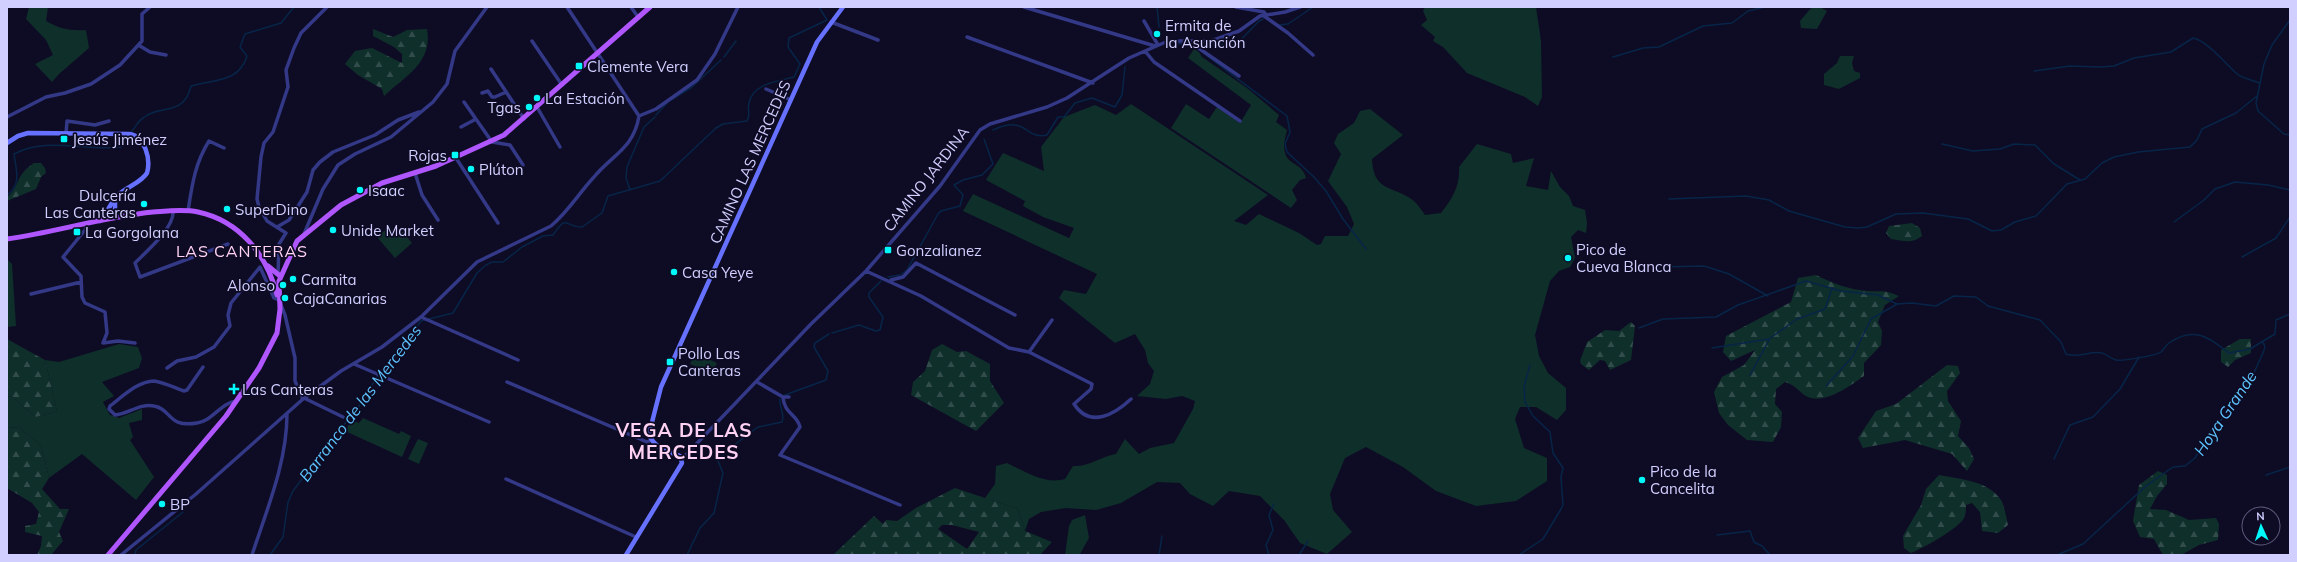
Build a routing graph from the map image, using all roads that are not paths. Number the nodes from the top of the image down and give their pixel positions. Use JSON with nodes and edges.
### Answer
{"nodes":[{"id":1,"x":150,"y":7,"type":"edge"},
{"id":2,"x":327,"y":7,"type":"edge"},
{"id":3,"x":488,"y":7,"type":"edge"},
{"id":4,"x":567,"y":7,"type":"edge"},
{"id":5,"x":631,"y":7,"type":"edge"},
{"id":6,"x":650,"y":7,"type":"edge"},
{"id":7,"x":738,"y":7,"type":"edge"},
{"id":8,"x":843,"y":7,"type":"edge"},
{"id":9,"x":1024,"y":7,"type":"edge"},
{"id":10,"x":1236,"y":7,"type":"edge"},
{"id":11,"x":1300,"y":7,"type":"edge"},
{"id":12,"x":1265,"y":15,"type":"junction"},
{"id":13,"x":638,"y":17,"type":"junction"},
{"id":14,"x":1144,"y":21,"type":"dead end"},
{"id":15,"x":831,"y":22,"type":"junction"},
{"id":16,"x":967,"y":37,"type":"dead end"},
{"id":17,"x":878,"y":40,"type":"dead end"},
{"id":18,"x":532,"y":41,"type":"dead end"},
{"id":19,"x":1195,"y":41,"type":"junction"},
{"id":20,"x":140,"y":46,"type":"junction"},
{"id":21,"x":1157,"y":46,"type":"junction"},
{"id":22,"x":1145,"y":51,"type":"junction"},
{"id":23,"x":597,"y":54,"type":"junction"},
{"id":24,"x":166,"y":55,"type":"dead end"},
{"id":25,"x":1313,"y":56,"type":"dead end"},
{"id":26,"x":490,"y":69,"type":"dead end"},
{"id":27,"x":1240,"y":76,"type":"dead end"},
{"id":28,"x":1093,"y":83,"type":"junction"},
{"id":29,"x":562,"y":85,"type":"junction"},
{"id":30,"x":766,"y":90,"type":"dead end"},
{"id":31,"x":506,"y":92,"type":"junction"},
{"id":32,"x":482,"y":93,"type":"dead end"},
{"id":33,"x":791,"y":100,"type":"junction"},
{"id":34,"x":464,"y":102,"type":"dead end"},
{"id":35,"x":537,"y":107,"type":"junction"},
{"id":36,"x":420,"y":111,"type":"junction"},
{"id":37,"x":639,"y":116,"type":"junction"},
{"id":38,"x":7,"y":117,"type":"edge"},
{"id":39,"x":476,"y":119,"type":"junction"},
{"id":40,"x":524,"y":119,"type":"junction"},
{"id":41,"x":109,"y":121,"type":"dead end"},
{"id":42,"x":1240,"y":121,"type":"dead end"},
{"id":43,"x":460,"y":127,"type":"dead end"},
{"id":44,"x":66,"y":134,"type":"junction"},
{"id":45,"x":492,"y":142,"type":"junction"},
{"id":46,"x":7,"y":144,"type":"edge"},
{"id":47,"x":560,"y":147,"type":"dead end"},
{"id":48,"x":224,"y":148,"type":"dead end"},
{"id":49,"x":456,"y":158,"type":"junction"},
{"id":50,"x":523,"y":165,"type":"dead end"},
{"id":51,"x":415,"y":173,"type":"junction"},
{"id":52,"x":115,"y":198,"type":"junction"},
{"id":53,"x":115,"y":209,"type":"junction"},
{"id":54,"x":110,"y":210,"type":"junction"},
{"id":55,"x":172,"y":211,"type":"junction"},
{"id":56,"x":188,"y":211,"type":"junction"},
{"id":57,"x":124,"y":216,"type":"junction"},
{"id":58,"x":114,"y":217,"type":"junction"},
{"id":59,"x":100,"y":220,"type":"junction"},
{"id":60,"x":438,"y":220,"type":"dead end"},
{"id":61,"x":88,"y":223,"type":"junction"},
{"id":62,"x":498,"y":223,"type":"dead end"},
{"id":63,"x":277,"y":227,"type":"junction"},
{"id":64,"x":304,"y":234,"type":"junction"},
{"id":65,"x":7,"y":239,"type":"edge"},
{"id":66,"x":228,"y":244,"type":"dead end"},
{"id":67,"x":266,"y":264,"type":"junction"},
{"id":68,"x":866,"y":270,"type":"junction"},
{"id":69,"x":278,"y":276,"type":"junction"},
{"id":70,"x":272,"y":279,"type":"junction"},
{"id":71,"x":891,"y":280,"type":"junction"},
{"id":72,"x":81,"y":282,"type":"junction"},
{"id":73,"x":31,"y":294,"type":"dead end"},
{"id":74,"x":279,"y":300,"type":"junction"},
{"id":75,"x":1015,"y":315,"type":"dead end"},
{"id":76,"x":423,"y":318,"type":"junction"},
{"id":77,"x":1052,"y":320,"type":"dead end"},
{"id":78,"x":135,"y":343,"type":"dead end"},
{"id":79,"x":1029,"y":352,"type":"junction"},
{"id":80,"x":518,"y":360,"type":"dead end"},
{"id":81,"x":354,"y":364,"type":"junction"},
{"id":82,"x":203,"y":367,"type":"dead end"},
{"id":83,"x":167,"y":368,"type":"dead end"},
{"id":84,"x":507,"y":382,"type":"dead end"},
{"id":85,"x":757,"y":382,"type":"junction"},
{"id":86,"x":783,"y":397,"type":"junction"},
{"id":87,"x":789,"y":397,"type":"dead end"},
{"id":88,"x":303,"y":399,"type":"junction"},
{"id":89,"x":1131,"y":399,"type":"dead end"},
{"id":90,"x":238,"y":400,"type":"junction"},
{"id":91,"x":287,"y":414,"type":"junction"},
{"id":92,"x":343,"y":417,"type":"dead end"},
{"id":93,"x":489,"y":422,"type":"dead end"},
{"id":94,"x":651,"y":440,"type":"junction"},
{"id":95,"x":682,"y":459,"type":"junction"},
{"id":96,"x":506,"y":479,"type":"dead end"},
{"id":97,"x":900,"y":505,"type":"dead end"},
{"id":98,"x":636,"y":537,"type":"junction"},
{"id":99,"x":108,"y":555,"type":"edge"},
{"id":100,"x":121,"y":555,"type":"edge"},
{"id":101,"x":252,"y":555,"type":"edge"},
{"id":102,"x":626,"y":555,"type":"edge"}],
"edges":[{"from":1,"to":20,"type":"street"},
{"from":2,"to":63,"type":"street"},
{"from":3,"to":36,"type":"street"},
{"from":4,"to":23,"type":"street"},
{"from":5,"to":13,"type":"street"},
{"from":6,"to":13,"type":"main road"},
{"from":7,"to":37,"type":"street"},
{"from":8,"to":15,"type":"main road","name":"CAMINO LAS MERCEDES"},
{"from":9,"to":21,"type":"street"},
{"from":10,"to":12,"type":"street"},
{"from":11,"to":12,"type":"street","name":"CAMINO JARDINA"},
{"from":12,"to":19,"type":"street","name":"CAMINO JARDINA"},
{"from":12,"to":25,"type":"street"},
{"from":13,"to":23,"type":"main road"},
{"from":14,"to":21,"type":"street"},
{"from":15,"to":17,"type":"street"},
{"from":15,"to":33,"type":"main road","name":"CAMINO LAS MERCEDES"},
{"from":16,"to":28,"type":"street"},
{"from":18,"to":29,"type":"street"},
{"from":19,"to":21,"type":"street","name":"CAMINO JARDINA"},
{"from":19,"to":27,"type":"street"},
{"from":20,"to":24,"type":"street"},
{"from":20,"to":38,"type":"street"},
{"from":21,"to":22,"type":"street","name":"CAMINO JARDINA"},
{"from":22,"to":28,"type":"street","name":"CAMINO JARDINA"},
{"from":22,"to":42,"type":"street"},
{"from":23,"to":29,"type":"main road"},
{"from":23,"to":37,"type":"street"},
{"from":26,"to":31,"type":"street"},
{"from":28,"to":68,"type":"street","name":"CAMINO JARDINA"},
{"from":29,"to":35,"type":"main road"},
{"from":30,"to":33,"type":"street"},
{"from":31,"to":32,"type":"street"},
{"from":31,"to":40,"type":"street"},
{"from":33,"to":94,"type":"main road","name":"CAMINO LAS MERCEDES"},
{"from":34,"to":39,"type":"street"},
{"from":35,"to":40,"type":"main road"},
{"from":35,"to":47,"type":"street"},
{"from":36,"to":63,"type":"street"},
{"from":36,"to":64,"type":"street"},
{"from":37,"to":76,"type":"street"},
{"from":39,"to":43,"type":"street"},
{"from":39,"to":45,"type":"street"},
{"from":40,"to":45,"type":"main road"},
{"from":41,"to":44,"type":"street"},
{"from":44,"to":46,"type":"main road"},
{"from":44,"to":52,"type":"main road"},
{"from":45,"to":49,"type":"main road"},
{"from":45,"to":50,"type":"street"},
{"from":48,"to":56,"type":"street"},
{"from":49,"to":51,"type":"main road"},
{"from":49,"to":62,"type":"street"},
{"from":51,"to":60,"type":"street"},
{"from":51,"to":64,"type":"main road"},
{"from":52,"to":53,"type":"main road"},
{"from":52,"to":54,"type":"main road"},
{"from":53,"to":57,"type":"main road"},
{"from":53,"to":58,"type":"main road"},
{"from":54,"to":58,"type":"main road"},
{"from":54,"to":59,"type":"main road"},
{"from":55,"to":56,"type":"main road"},
{"from":55,"to":57,"type":"main road"},
{"from":55,"to":66,"type":"street"},
{"from":56,"to":67,"type":"main road"},
{"from":57,"to":58,"type":"main road"},
{"from":58,"to":59,"type":"main road"},
{"from":59,"to":61,"type":"main road"},
{"from":61,"to":65,"type":"main road"},
{"from":61,"to":72,"type":"street"},
{"from":63,"to":69,"type":"street"},
{"from":64,"to":69,"type":"main road"},
{"from":67,"to":69,"type":"main road"},
{"from":67,"to":70,"type":"main road"},
{"from":68,"to":71,"type":"street"},
{"from":68,"to":85,"type":"street","name":"CAMINO JARDINA"},
{"from":69,"to":70,"type":"main road"},
{"from":69,"to":74,"type":"main road"},
{"from":70,"to":74,"type":"main road"},
{"from":71,"to":75,"type":"street"},
{"from":71,"to":79,"type":"street"},
{"from":72,"to":73,"type":"street"},
{"from":72,"to":78,"type":"street"},
{"from":74,"to":83,"type":"street"},
{"from":74,"to":88,"type":"street"},
{"from":74,"to":90,"type":"main road"},
{"from":76,"to":80,"type":"street"},
{"from":76,"to":81,"type":"street"},
{"from":77,"to":79,"type":"street"},
{"from":79,"to":89,"type":"street"},
{"from":81,"to":88,"type":"street"},
{"from":81,"to":93,"type":"street"},
{"from":82,"to":90,"type":"street"},
{"from":84,"to":94,"type":"street"},
{"from":85,"to":86,"type":"street"},
{"from":85,"to":95,"type":"street","name":"CAMINO JARDINA"},
{"from":86,"to":87,"type":"street"},
{"from":86,"to":97,"type":"street"},
{"from":88,"to":91,"type":"street"},
{"from":88,"to":92,"type":"street"},
{"from":90,"to":99,"type":"main road"},
{"from":91,"to":100,"type":"street"},
{"from":91,"to":101,"type":"street"},
{"from":94,"to":95,"type":"main road"},
{"from":95,"to":98,"type":"main road"},
{"from":96,"to":98,"type":"street"},
{"from":98,"to":102,"type":"main road"}]}
